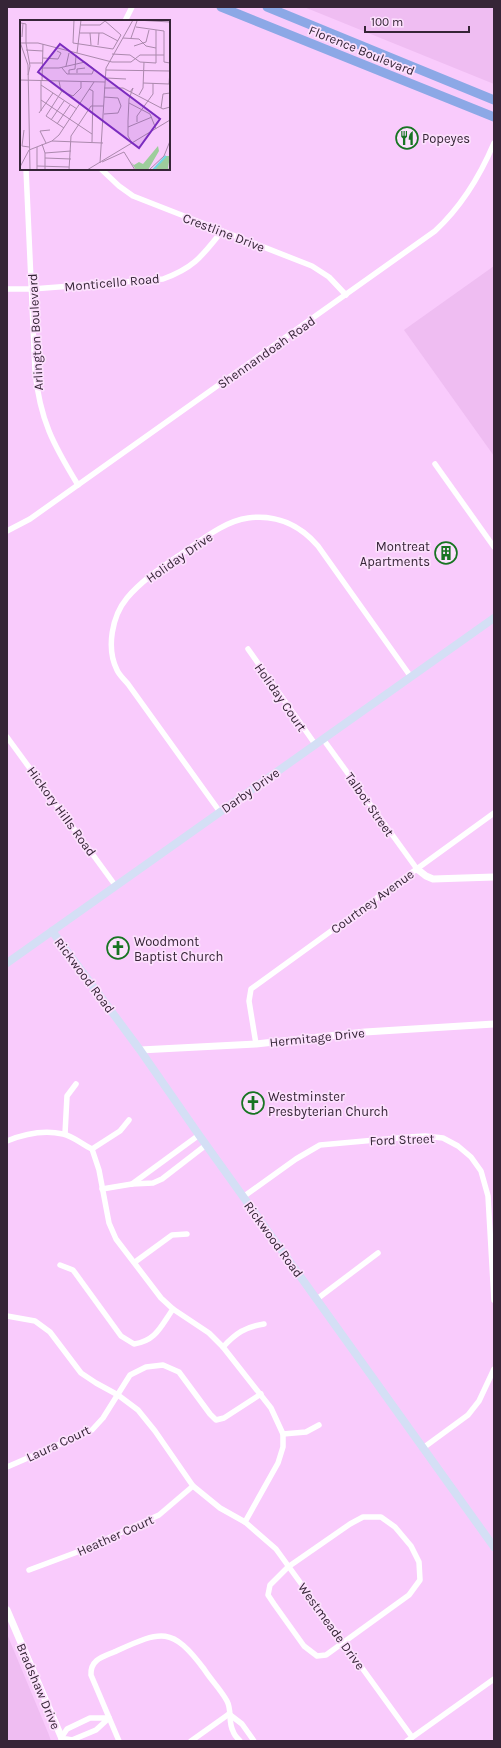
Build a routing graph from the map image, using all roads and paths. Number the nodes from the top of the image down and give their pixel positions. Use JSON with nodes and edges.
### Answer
{"nodes":[{"id":1,"x":132,"y":7,"type":"edge"},
{"id":2,"x":221,"y":7,"type":"edge"},
{"id":3,"x":267,"y":7,"type":"edge"},
{"id":4,"x":126,"y":20,"type":"edge"},
{"id":5,"x":494,"y":100,"type":"edge"},
{"id":6,"x":494,"y":117,"type":"edge"},
{"id":7,"x":494,"y":144,"type":"edge"},
{"id":8,"x":26,"y":170,"type":"edge"},
{"id":9,"x":102,"y":170,"type":"edge"},
{"id":10,"x":222,"y":231,"type":"junction"},
{"id":11,"x":7,"y":289,"type":"edge"},
{"id":12,"x":32,"y":289,"type":"junction"},
{"id":13,"x":346,"y":295,"type":"junction"},
{"id":14,"x":435,"y":464,"type":"dead end"},
{"id":15,"x":78,"y":485,"type":"junction"},
{"id":16,"x":7,"y":531,"type":"edge"},
{"id":17,"x":494,"y":547,"type":"edge"},
{"id":18,"x":494,"y":618,"type":"edge"},
{"id":19,"x":248,"y":649,"type":"dead end"},
{"id":20,"x":411,"y":677,"type":"junction"},
{"id":21,"x":7,"y":737,"type":"edge"},
{"id":22,"x":323,"y":739,"type":"junction"},
{"id":23,"x":315,"y":744,"type":"junction"},
{"id":24,"x":220,"y":812,"type":"junction"},
{"id":25,"x":494,"y":813,"type":"edge"},
{"id":26,"x":417,"y":869,"type":"junction"},
{"id":27,"x":494,"y":877,"type":"edge"},
{"id":28,"x":115,"y":885,"type":"junction"},
{"id":29,"x":52,"y":931,"type":"junction"},
{"id":30,"x":7,"y":963,"type":"edge"},
{"id":31,"x":494,"y":1024,"type":"edge"},
{"id":32,"x":256,"y":1044,"type":"junction"},
{"id":33,"x":140,"y":1050,"type":"junction"},
{"id":34,"x":76,"y":1084,"type":"dead end"},
{"id":35,"x":129,"y":1120,"type":"dead end"},
{"id":36,"x":65,"y":1134,"type":"junction"},
{"id":37,"x":199,"y":1135,"type":"junction"},
{"id":38,"x":7,"y":1140,"type":"edge"},
{"id":39,"x":206,"y":1145,"type":"junction"},
{"id":40,"x":92,"y":1149,"type":"junction"},
{"id":41,"x":132,"y":1184,"type":"junction"},
{"id":42,"x":102,"y":1189,"type":"junction"},
{"id":43,"x":243,"y":1197,"type":"junction"},
{"id":44,"x":187,"y":1234,"type":"dead end"},
{"id":45,"x":378,"y":1253,"type":"dead end"},
{"id":46,"x":135,"y":1262,"type":"junction"},
{"id":47,"x":60,"y":1265,"type":"dead end"},
{"id":48,"x":316,"y":1299,"type":"junction"},
{"id":49,"x":494,"y":1300,"type":"edge"},
{"id":50,"x":173,"y":1310,"type":"junction"},
{"id":51,"x":7,"y":1316,"type":"edge"},
{"id":52,"x":264,"y":1324,"type":"dead end"},
{"id":53,"x":223,"y":1347,"type":"junction"},
{"id":54,"x":494,"y":1370,"type":"edge"},
{"id":55,"x":261,"y":1394,"type":"junction"},
{"id":56,"x":118,"y":1395,"type":"junction"},
{"id":57,"x":320,"y":1424,"type":"dead end"},
{"id":58,"x":283,"y":1434,"type":"junction"},
{"id":59,"x":423,"y":1448,"type":"junction"},
{"id":60,"x":7,"y":1467,"type":"edge"},
{"id":61,"x":193,"y":1486,"type":"junction"},
{"id":62,"x":245,"y":1522,"type":"junction"},
{"id":63,"x":494,"y":1548,"type":"edge"},
{"id":64,"x":288,"y":1567,"type":"junction"},
{"id":65,"x":29,"y":1570,"type":"dead end"},
{"id":66,"x":7,"y":1610,"type":"edge"},
{"id":67,"x":344,"y":1642,"type":"junction"},
{"id":68,"x":494,"y":1679,"type":"edge"},
{"id":69,"x":229,"y":1714,"type":"junction"},
{"id":70,"x":109,"y":1718,"type":"junction"},
{"id":71,"x":410,"y":1739,"type":"edge"},
{"id":72,"x":62,"y":1740,"type":"edge"},
{"id":73,"x":119,"y":1741,"type":"edge"},
{"id":74,"x":191,"y":1741,"type":"edge"},
{"id":75,"x":240,"y":1741,"type":"edge"},
{"id":76,"x":254,"y":1741,"type":"edge"}],
"edges":[{"from":1,"to":4,"type":"street"},
{"from":2,"to":6,"type":"highway","name":"Florence Boulevard"},
{"from":3,"to":5,"type":"highway","name":"Florence Boulevard"},
{"from":7,"to":13,"type":"street","name":"Shennandoah Road"},
{"from":8,"to":12,"type":"street","name":"Arlington Boulevard"},
{"from":9,"to":10,"type":"street","name":"Crestline Drive"},
{"from":10,"to":12,"type":"street","name":"Monticello Road"},
{"from":10,"to":13,"type":"street","name":"Crestline Drive"},
{"from":11,"to":12,"type":"street","name":"Monticello Road"},
{"from":12,"to":15,"type":"street","name":"Arlington Boulevard"},
{"from":13,"to":15,"type":"street","name":"Shennandoah Road"},
{"from":14,"to":17,"type":"street"},
{"from":15,"to":16,"type":"street","name":"Shennandoah Road"},
{"from":18,"to":20,"type":"main road","name":"Darby Drive"},
{"from":19,"to":23,"type":"street","name":"Holiday Court"},
{"from":20,"to":22,"type":"main road","name":"Darby Drive"},
{"from":20,"to":24,"type":"street","name":"Holiday Drive"},
{"from":21,"to":28,"type":"street","name":"Hickory Hills Road"},
{"from":22,"to":23,"type":"main road","name":"Darby Drive"},
{"from":22,"to":26,"type":"street","name":"Talbot Street"},
{"from":23,"to":24,"type":"main road","name":"Darby Drive"},
{"from":24,"to":28,"type":"main road","name":"Darby Drive"},
{"from":25,"to":26,"type":"street","name":"Courtney Avenue"},
{"from":26,"to":27,"type":"street"},
{"from":26,"to":32,"type":"street","name":"Courtney Avenue"},
{"from":28,"to":29,"type":"main road","name":"Darby Drive"},
{"from":29,"to":30,"type":"main road","name":"Darby Drive"},
{"from":29,"to":33,"type":"main road","name":"Rickwood Road"},
{"from":31,"to":32,"type":"street","name":"Hermitage Drive"},
{"from":32,"to":33,"type":"street","name":"Hermitage Drive"},
{"from":33,"to":37,"type":"main road","name":"Rickwood Road"},
{"from":34,"to":36,"type":"street"},
{"from":35,"to":40,"type":"street"},
{"from":36,"to":38,"type":"street"},
{"from":36,"to":40,"type":"street"},
{"from":37,"to":39,"type":"main road","name":"Rickwood Road"},
{"from":37,"to":41,"type":"street"},
{"from":39,"to":41,"type":"street"},
{"from":39,"to":43,"type":"main road","name":"Rickwood Road"},
{"from":40,"to":42,"type":"street"},
{"from":41,"to":42,"type":"street"},
{"from":42,"to":46,"type":"street"},
{"from":43,"to":48,"type":"main road","name":"Rickwood Road"},
{"from":43,"to":49,"type":"street","name":"Ford Street"},
{"from":44,"to":46,"type":"street"},
{"from":45,"to":48,"type":"street"},
{"from":46,"to":50,"type":"street"},
{"from":47,"to":50,"type":"street"},
{"from":48,"to":59,"type":"main road","name":"Rickwood Road"},
{"from":50,"to":53,"type":"street"},
{"from":51,"to":56,"type":"street","name":"Westmeade Drive"},
{"from":52,"to":53,"type":"street"},
{"from":53,"to":55,"type":"street"},
{"from":54,"to":59,"type":"street"},
{"from":55,"to":56,"type":"street","name":"Laura Court"},
{"from":55,"to":58,"type":"street"},
{"from":56,"to":60,"type":"street","name":"Laura Court"},
{"from":56,"to":61,"type":"street","name":"Westmeade Drive"},
{"from":57,"to":58,"type":"street"},
{"from":58,"to":62,"type":"street"},
{"from":59,"to":63,"type":"main road","name":"Rickwood Road"},
{"from":61,"to":62,"type":"street","name":"Westmeade Drive"},
{"from":61,"to":65,"type":"street","name":"Heather Court"},
{"from":62,"to":64,"type":"street","name":"Westmeade Drive"},
{"from":64,"to":67,"type":"street","name":"Westmeade Drive"},
{"from":64,"to":67,"type":"street"},
{"from":64,"to":67,"type":"street"},
{"from":66,"to":72,"type":"street","name":"Bradshaw Drive"},
{"from":67,"to":71,"type":"street","name":"Westmeade Drive"},
{"from":68,"to":71,"type":"street"},
{"from":69,"to":70,"type":"street"},
{"from":69,"to":74,"type":"street"},
{"from":69,"to":75,"type":"street"},
{"from":69,"to":76,"type":"street"},
{"from":70,"to":72,"type":"street"},
{"from":70,"to":72,"type":"street"},
{"from":70,"to":73,"type":"street"}]}
